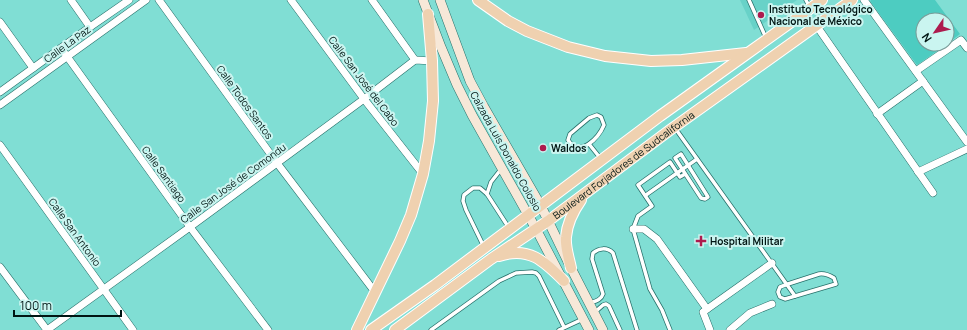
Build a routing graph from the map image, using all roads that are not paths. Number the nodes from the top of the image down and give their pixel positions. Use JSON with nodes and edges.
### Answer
{"nodes":[{"id":1,"x":71,"y":0,"type":"edge"},
{"id":2,"x":129,"y":0,"type":"edge"},
{"id":3,"x":146,"y":0,"type":"edge"},
{"id":4,"x":159,"y":0,"type":"edge"},
{"id":5,"x":291,"y":0,"type":"edge"},
{"id":6,"x":372,"y":0,"type":"edge"},
{"id":7,"x":423,"y":0,"type":"edge"},
{"id":8,"x":440,"y":0,"type":"edge"},
{"id":9,"x":478,"y":0,"type":"edge"},
{"id":10,"x":749,"y":0,"type":"edge"},
{"id":11,"x":852,"y":0,"type":"edge"},
{"id":12,"x":864,"y":0,"type":"edge"},
{"id":13,"x":815,"y":2,"type":"edge"},
{"id":14,"x":428,"y":14,"type":"junction"},
{"id":15,"x":830,"y":16,"type":"junction"},
{"id":16,"x":0,"y":22,"type":"edge"},
{"id":17,"x":816,"y":25,"type":"junction"},
{"id":18,"x":90,"y":27,"type":"junction"},
{"id":19,"x":767,"y":40,"type":"junction"},
{"id":20,"x":61,"y":48,"type":"junction"},
{"id":21,"x":967,"y":48,"type":"edge"},
{"id":22,"x":748,"y":53,"type":"junction"},
{"id":23,"x":68,"y":56,"type":"junction"},
{"id":24,"x":415,"y":60,"type":"junction"},
{"id":25,"x":432,"y":62,"type":"junction"},
{"id":26,"x":33,"y":68,"type":"junction"},
{"id":27,"x":916,"y":71,"type":"junction"},
{"id":28,"x":923,"y":81,"type":"junction"},
{"id":29,"x":0,"y":92,"type":"edge"},
{"id":30,"x":364,"y":99,"type":"junction"},
{"id":31,"x":0,"y":105,"type":"edge"},
{"id":32,"x":877,"y":114,"type":"junction"},
{"id":33,"x":660,"y":116,"type":"junction"},
{"id":34,"x":672,"y":128,"type":"junction"},
{"id":35,"x":967,"y":142,"type":"edge"},
{"id":36,"x":589,"y":144,"type":"junction"},
{"id":37,"x":0,"y":145,"type":"edge"},
{"id":38,"x":967,"y":149,"type":"edge"},
{"id":39,"x":697,"y":159,"type":"junction"},
{"id":40,"x":602,"y":160,"type":"junction"},
{"id":41,"x":277,"y":163,"type":"junction"},
{"id":42,"x":689,"y":165,"type":"junction"},
{"id":43,"x":502,"y":168,"type":"junction"},
{"id":44,"x":682,"y":169,"type":"junction"},
{"id":45,"x":918,"y":172,"type":"junction"},
{"id":46,"x":677,"y":173,"type":"junction"},
{"id":47,"x":423,"y":174,"type":"junction"},
{"id":48,"x":686,"y":174,"type":"junction"},
{"id":49,"x":586,"y":193,"type":"junction"},
{"id":50,"x":933,"y":193,"type":"dead end"},
{"id":51,"x":487,"y":194,"type":"junction"},
{"id":52,"x":646,"y":195,"type":"junction"},
{"id":53,"x":541,"y":206,"type":"junction"},
{"id":54,"x":529,"y":215,"type":"junction"},
{"id":55,"x":548,"y":221,"type":"junction"},
{"id":56,"x":190,"y":227,"type":"junction"},
{"id":57,"x":510,"y":229,"type":"junction"},
{"id":58,"x":536,"y":229,"type":"junction"},
{"id":59,"x":633,"y":229,"type":"junction"},
{"id":60,"x":485,"y":248,"type":"junction"},
{"id":61,"x":491,"y":259,"type":"junction"},
{"id":62,"x":772,"y":263,"type":"junction"},
{"id":63,"x":0,"y":267,"type":"edge"},
{"id":64,"x":571,"y":268,"type":"junction"},
{"id":65,"x":564,"y":281,"type":"junction"},
{"id":66,"x":788,"y":284,"type":"junction"},
{"id":67,"x":435,"y":285,"type":"junction"},
{"id":68,"x":103,"y":289,"type":"junction"},
{"id":69,"x":375,"y":292,"type":"junction"},
{"id":70,"x":795,"y":296,"type":"junction"},
{"id":71,"x":589,"y":303,"type":"junction"},
{"id":72,"x":772,"y":304,"type":"dead end"},
{"id":73,"x":426,"y":307,"type":"junction"},
{"id":74,"x":707,"y":309,"type":"junction"},
{"id":75,"x":594,"y":313,"type":"junction"},
{"id":76,"x":583,"y":319,"type":"junction"},
{"id":77,"x":564,"y":327,"type":"junction"},
{"id":78,"x":602,"y":328,"type":"edge"},
{"id":79,"x":47,"y":330,"type":"edge"},
{"id":80,"x":133,"y":330,"type":"edge"},
{"id":81,"x":268,"y":330,"type":"edge"},
{"id":82,"x":357,"y":330,"type":"edge"},
{"id":83,"x":371,"y":330,"type":"edge"},
{"id":84,"x":376,"y":330,"type":"edge"},
{"id":85,"x":390,"y":330,"type":"edge"},
{"id":86,"x":394,"y":330,"type":"edge"},
{"id":87,"x":431,"y":330,"type":"edge"},
{"id":88,"x":559,"y":330,"type":"edge"},
{"id":89,"x":589,"y":330,"type":"edge"},
{"id":90,"x":620,"y":330,"type":"edge"},
{"id":91,"x":637,"y":330,"type":"edge"},
{"id":92,"x":670,"y":330,"type":"edge"},
{"id":93,"x":710,"y":330,"type":"edge"},
{"id":94,"x":730,"y":330,"type":"edge"}],
"edges":[{"from":1,"to":18,"type":"street"},
{"from":2,"to":18,"type":"street","name":"Calle La Paz"},
{"from":3,"to":23,"type":"street","name":"Calle La Paz"},
{"from":4,"to":41,"type":"street","name":"Calle Todos Santos"},
{"from":5,"to":30,"type":"street","name":"Calle San José del Cabo"},
{"from":6,"to":24,"type":"street"},
{"from":7,"to":14,"type":"main road","name":"Calzada Luis Donaldo Colosio"},
{"from":8,"to":53,"type":"main road","name":"Calzada Luis Donaldo Colosio"},
{"from":9,"to":22,"type":"main road"},
{"from":10,"to":19,"type":"lane"},
{"from":11,"to":15,"type":"main road","name":"Boulevard Forjadores de Sudcalifornia"},
{"from":12,"to":27,"type":"street"},
{"from":13,"to":15,"type":"main road"},
{"from":13,"to":19,"type":"main road","name":"Boulevard Forjadores de Sudcalifornia"},
{"from":14,"to":25,"type":"main road"},
{"from":14,"to":43,"type":"main road","name":"Calzada Luis Donaldo Colosio"},
{"from":15,"to":17,"type":"main road","name":"Boulevard Forjadores de Sudcalifornia"},
{"from":16,"to":26,"type":"street"},
{"from":17,"to":32,"type":"street"},
{"from":17,"to":34,"type":"main road","name":"Boulevard Forjadores de Sudcalifornia"},
{"from":18,"to":20,"type":"street","name":"Calle La Paz"},
{"from":19,"to":22,"type":"main road","name":"Boulevard Forjadores de Sudcalifornia"},
{"from":20,"to":23,"type":"street","name":"Calle Santiago"},
{"from":20,"to":26,"type":"street","name":"Calle La Paz"},
{"from":21,"to":27,"type":"street"},
{"from":22,"to":33,"type":"main road","name":"Boulevard Forjadores de Sudcalifornia"},
{"from":23,"to":31,"type":"street","name":"Calle La Paz"},
{"from":23,"to":56,"type":"street","name":"Calle Santiago"},
{"from":24,"to":25,"type":"street"},
{"from":24,"to":30,"type":"street","name":"Calle San José de Comondu"},
{"from":25,"to":47,"type":"main road"},
{"from":26,"to":29,"type":"street","name":"Calle La Paz"},
{"from":27,"to":28,"type":"street"},
{"from":28,"to":32,"type":"street"},
{"from":28,"to":35,"type":"street"},
{"from":30,"to":41,"type":"street","name":"Calle San José de Comondu"},
{"from":30,"to":47,"type":"street","name":"Calle San José del Cabo"},
{"from":32,"to":45,"type":"street"},
{"from":33,"to":34,"type":"main road"},
{"from":33,"to":40,"type":"main road","name":"Boulevard Forjadores de Sudcalifornia"},
{"from":34,"to":39,"type":"lane"},
{"from":34,"to":49,"type":"main road","name":"Boulevard Forjadores de Sudcalifornia"},
{"from":36,"to":36,"type":"lane"},
{"from":36,"to":40,"type":"lane"},
{"from":37,"to":68,"type":"street","name":"Calle San Antonio"},
{"from":38,"to":45,"type":"street"},
{"from":39,"to":42,"type":"lane"},
{"from":39,"to":62,"type":"lane"},
{"from":40,"to":53,"type":"main road","name":"Boulevard Forjadores de Sudcalifornia"},
{"from":41,"to":56,"type":"street","name":"Calle San José de Comondu"},
{"from":41,"to":69,"type":"street","name":"Calle Todos Santos"},
{"from":42,"to":44,"type":"lane"},
{"from":42,"to":44,"type":"lane"},
{"from":42,"to":48,"type":"lane"},
{"from":43,"to":51,"type":"lane"},
{"from":43,"to":54,"type":"main road","name":"Calzada Luis Donaldo Colosio"},
{"from":44,"to":46,"type":"lane"},
{"from":44,"to":48,"type":"lane"},
{"from":45,"to":50,"type":"street"},
{"from":46,"to":48,"type":"lane"},
{"from":46,"to":52,"type":"lane"},
{"from":46,"to":52,"type":"lane"},
{"from":47,"to":69,"type":"main road"},
{"from":49,"to":55,"type":"main road","name":"Boulevard Forjadores de Sudcalifornia"},
{"from":49,"to":64,"type":"main road"},
{"from":51,"to":57,"type":"lane"},
{"from":51,"to":60,"type":"lane"},
{"from":52,"to":59,"type":"lane"},
{"from":53,"to":54,"type":"main road","name":"Boulevard Forjadores de Sudcalifornia"},
{"from":53,"to":55,"type":"main road","name":"Calzada Luis Donaldo Colosio"},
{"from":54,"to":57,"type":"main road","name":"Boulevard Forjadores de Sudcalifornia"},
{"from":54,"to":58,"type":"main road","name":"Calzada Luis Donaldo Colosio"},
{"from":55,"to":58,"type":"main road","name":"Boulevard Forjadores de Sudcalifornia"},
{"from":55,"to":64,"type":"main road","name":"Calzada Luis Donaldo Colosio"},
{"from":56,"to":68,"type":"street","name":"Calle San José de Comondu"},
{"from":56,"to":81,"type":"street","name":"Calle Santiago"},
{"from":57,"to":60,"type":"main road","name":"Boulevard Forjadores de Sudcalifornia"},
{"from":58,"to":61,"type":"main road","name":"Boulevard Forjadores de Sudcalifornia"},
{"from":58,"to":65,"type":"main road","name":"Calzada Luis Donaldo Colosio"},
{"from":59,"to":74,"type":"street"},
{"from":59,"to":92,"type":"lane"},
{"from":60,"to":67,"type":"main road","name":"Boulevard Forjadores de Sudcalifornia"},
{"from":61,"to":65,"type":"main road"},
{"from":61,"to":73,"type":"main road","name":"Boulevard Forjadores de Sudcalifornia"},
{"from":62,"to":66,"type":"lane"},
{"from":62,"to":74,"type":"street"},
{"from":63,"to":79,"type":"street"},
{"from":64,"to":71,"type":"main road","name":"Calzada Luis Donaldo Colosio"},
{"from":65,"to":76,"type":"main road","name":"Calzada Luis Donaldo Colosio"},
{"from":66,"to":70,"type":"lane"},
{"from":66,"to":70,"type":"lane"},
{"from":66,"to":70,"type":"lane"},
{"from":67,"to":73,"type":"main road"},
{"from":67,"to":83,"type":"main road","name":"Boulevard Forjadores de Sudcalifornia"},
{"from":68,"to":79,"type":"street","name":"Calle San José de Comondu"},
{"from":68,"to":80,"type":"street","name":"Calle San Antonio"},
{"from":69,"to":82,"type":"main road"},
{"from":71,"to":75,"type":"main road","name":"Calzada Luis Donaldo Colosio"},
{"from":71,"to":91,"type":"lane"},
{"from":72,"to":94,"type":"street"},
{"from":73,"to":86,"type":"main road","name":"Boulevard Forjadores de Sudcalifornia"},
{"from":74,"to":93,"type":"street"},
{"from":75,"to":78,"type":"main road","name":"Calzada Luis Donaldo Colosio"},
{"from":75,"to":90,"type":"lane"},
{"from":76,"to":77,"type":"lane"},
{"from":76,"to":78,"type":"main road"},
{"from":76,"to":89,"type":"main road","name":"Calzada Luis Donaldo Colosio"},
{"from":77,"to":87,"type":"lane"},
{"from":77,"to":88,"type":"lane"},
{"from":84,"to":85,"type":"main road"}]}
